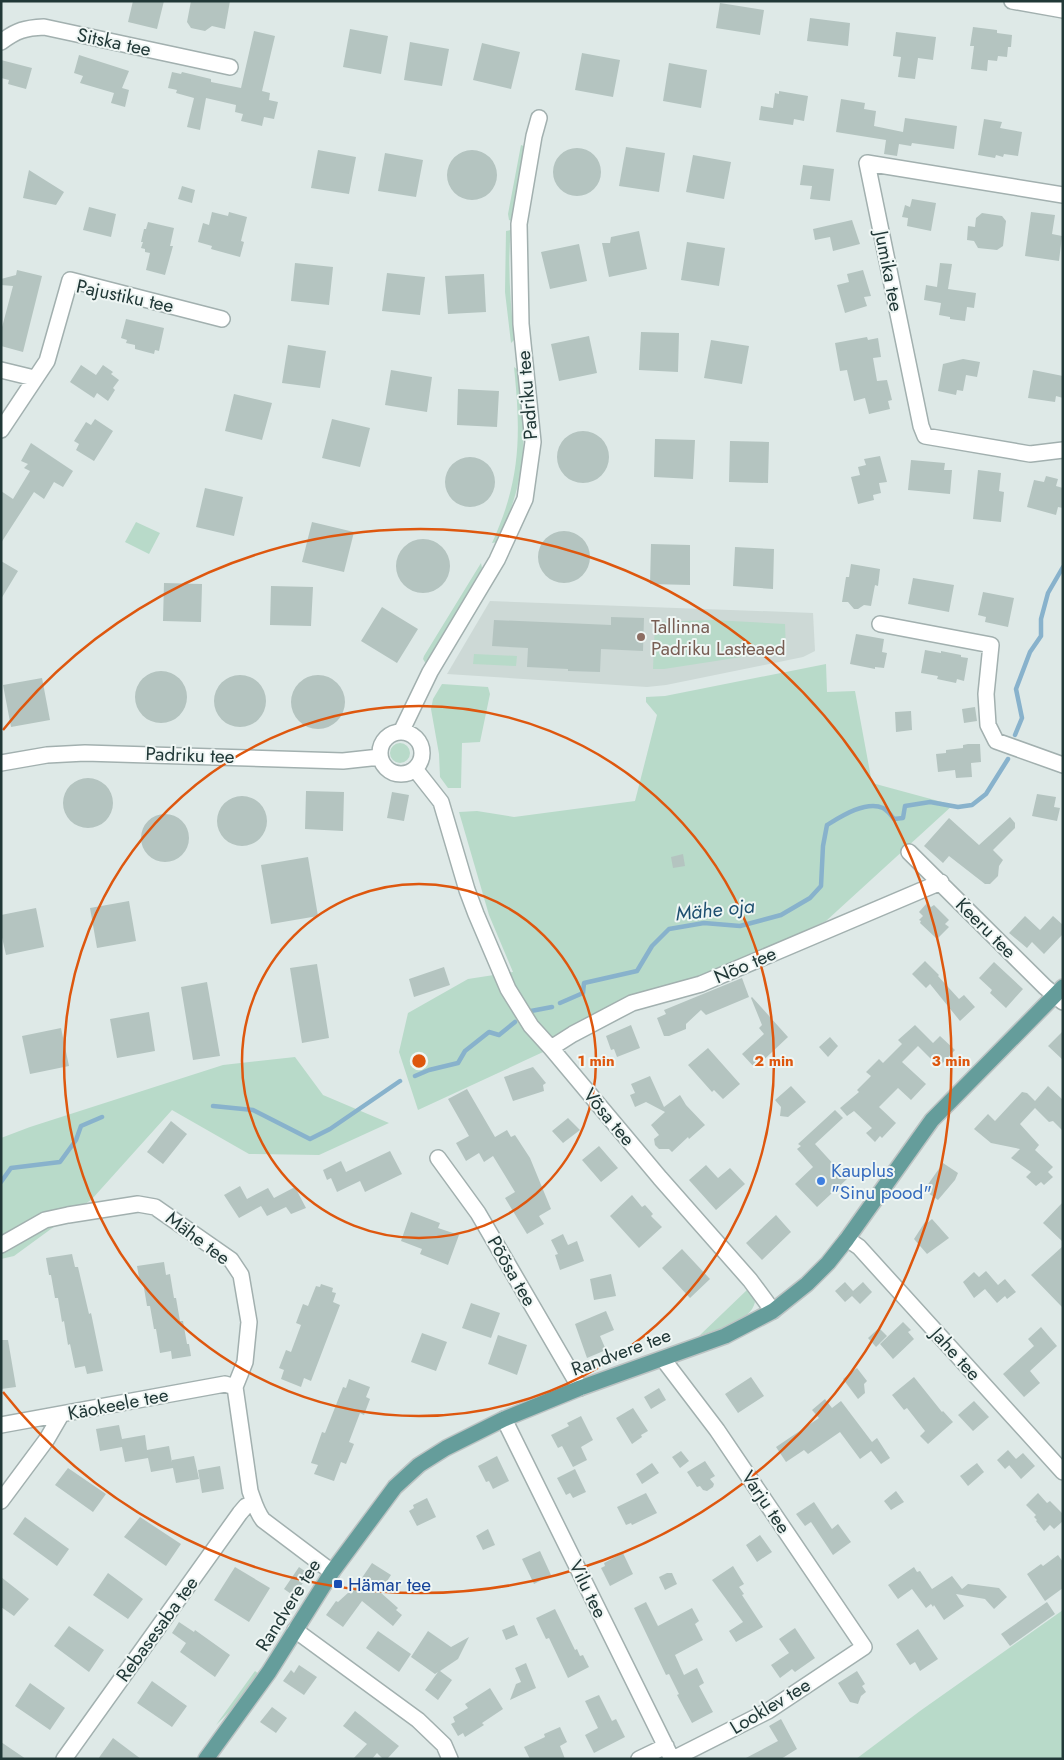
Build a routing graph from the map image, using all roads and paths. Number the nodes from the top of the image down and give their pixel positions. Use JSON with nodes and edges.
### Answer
{"nodes":[{"id":1,"x":1012,"y":1,"type":"edge"},
{"id":2,"x":1063,"y":10,"type":"edge"},
{"id":3,"x":1,"y":42,"type":"edge"},
{"id":4,"x":230,"y":67,"type":"dead end"},
{"id":5,"x":539,"y":118,"type":"dead end"},
{"id":6,"x":1063,"y":195,"type":"edge"},
{"id":7,"x":222,"y":319,"type":"dead end"},
{"id":8,"x":1,"y":370,"type":"edge"},
{"id":9,"x":34,"y":378,"type":"junction"},
{"id":10,"x":1,"y":430,"type":"edge"},
{"id":11,"x":1063,"y":450,"type":"edge"},
{"id":12,"x":880,"y":624,"type":"dead end"},
{"id":13,"x":401,"y":732,"type":"junction"},
{"id":14,"x":380,"y":757,"type":"junction"},
{"id":15,"x":1,"y":763,"type":"edge"},
{"id":16,"x":1063,"y":765,"type":"edge"},
{"id":17,"x":415,"y":768,"type":"junction"},
{"id":18,"x":909,"y":852,"type":"dead end"},
{"id":19,"x":941,"y":882,"type":"junction"},
{"id":20,"x":1060,"y":995,"type":"edge"},
{"id":21,"x":551,"y":1048,"type":"junction"},
{"id":22,"x":438,"y":1158,"type":"dead end"},
{"id":23,"x":847,"y":1239,"type":"junction"},
{"id":24,"x":1,"y":1245,"type":"edge"},
{"id":25,"x":773,"y":1311,"type":"junction"},
{"id":26,"x":663,"y":1359,"type":"junction"},
{"id":27,"x":235,"y":1387,"type":"junction"},
{"id":28,"x":580,"y":1388,"type":"junction"},
{"id":29,"x":62,"y":1414,"type":"junction"},
{"id":30,"x":504,"y":1419,"type":"junction"},
{"id":31,"x":1,"y":1425,"type":"edge"},
{"id":32,"x":1063,"y":1472,"type":"edge"},
{"id":33,"x":1,"y":1502,"type":"edge"},
{"id":34,"x":254,"y":1504,"type":"junction"},
{"id":35,"x":332,"y":1572,"type":"junction"},
{"id":36,"x":295,"y":1630,"type":"junction"},
{"id":37,"x":864,"y":1647,"type":"joint"},
{"id":38,"x":670,"y":1755,"type":"edge"},
{"id":39,"x":64,"y":1759,"type":"edge"},
{"id":40,"x":206,"y":1759,"type":"edge"},
{"id":41,"x":450,"y":1759,"type":"edge"},
{"id":42,"x":639,"y":1759,"type":"edge"}],
"edges":[{"from":1,"to":2,"type":"street"},
{"from":3,"to":4,"type":"street","name":"Sitska tee"},
{"from":5,"to":13,"type":"street","name":"Padriku tee"},
{"from":6,"to":11,"type":"street","name":"Jumika tee"},
{"from":7,"to":9,"type":"street","name":"Pajustiku tee"},
{"from":8,"to":9,"type":"street"},
{"from":9,"to":10,"type":"street","name":"Pajustiku tee"},
{"from":12,"to":16,"type":"street"},
{"from":13,"to":14,"type":"street"},
{"from":13,"to":17,"type":"street"},
{"from":14,"to":15,"type":"street","name":"Padriku tee"},
{"from":14,"to":17,"type":"street"},
{"from":17,"to":21,"type":"street","name":"Võsa tee"},
{"from":18,"to":19,"type":"street","name":"Keeru tee"},
{"from":19,"to":20,"type":"street","name":"Keeru tee"},
{"from":19,"to":21,"type":"street","name":"Nõo tee"},
{"from":20,"to":23,"type":"main road","name":"Randvere tee"},
{"from":21,"to":25,"type":"street","name":"Võsa tee"},
{"from":22,"to":28,"type":"street","name":"Põõsa tee"},
{"from":23,"to":25,"type":"main road","name":"Randvere tee"},
{"from":23,"to":32,"type":"street","name":"Jahe tee"},
{"from":24,"to":27,"type":"street","name":"Mähe tee"},
{"from":25,"to":26,"type":"main road","name":"Randvere tee"},
{"from":26,"to":28,"type":"main road","name":"Randvere tee"},
{"from":26,"to":37,"type":"street","name":"Varju tee"},
{"from":27,"to":29,"type":"street","name":"Käokeele tee"},
{"from":27,"to":34,"type":"street"},
{"from":28,"to":30,"type":"main road","name":"Randvere tee"},
{"from":29,"to":31,"type":"street","name":"Käokeele tee"},
{"from":29,"to":33,"type":"street"},
{"from":30,"to":35,"type":"main road","name":"Randvere tee"},
{"from":30,"to":38,"type":"street","name":"Vilu tee"},
{"from":34,"to":35,"type":"street"},
{"from":34,"to":39,"type":"street","name":"Rebasesaba tee"},
{"from":35,"to":36,"type":"main road","name":"Randvere tee"},
{"from":36,"to":40,"type":"main road","name":"Randvere tee"},
{"from":36,"to":41,"type":"street"},
{"from":37,"to":38,"type":"street","name":"Looklev tee"},
{"from":38,"to":42,"type":"street","name":"Looklev tee"}]}
